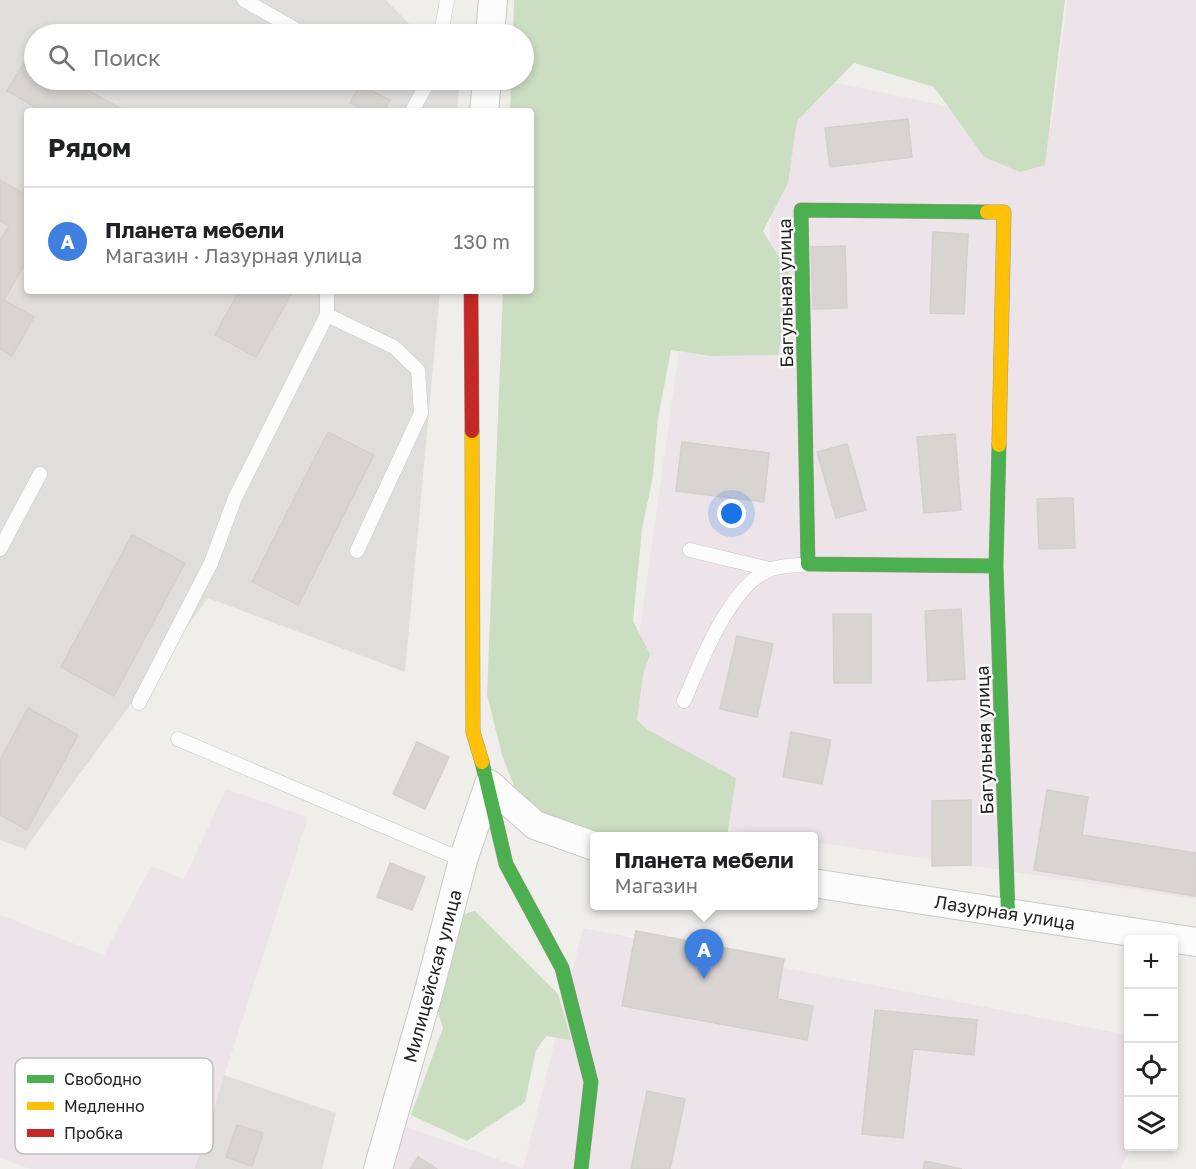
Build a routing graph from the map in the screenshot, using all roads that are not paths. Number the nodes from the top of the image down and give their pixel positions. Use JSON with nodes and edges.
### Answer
{"nodes":[{"id":1,"x":244,"y":0,"type":"edge"},
{"id":2,"x":447,"y":0,"type":"edge"},
{"id":3,"x":493,"y":0,"type":"edge"},
{"id":4,"x":286,"y":24,"type":"edge"},
{"id":5,"x":443,"y":24,"type":"edge"},
{"id":6,"x":491,"y":24,"type":"edge"},
{"id":7,"x":424,"y":90,"type":"edge"},
{"id":8,"x":486,"y":90,"type":"edge"},
{"id":9,"x":414,"y":108,"type":"edge"},
{"id":10,"x":484,"y":108,"type":"edge"},
{"id":11,"x":327,"y":294,"type":"edge"},
{"id":12,"x":471,"y":294,"type":"edge"},
{"id":13,"x":327,"y":315,"type":"junction"},
{"id":14,"x":40,"y":474,"type":"dead end"},
{"id":15,"x":0,"y":549,"type":"edge"},
{"id":16,"x":357,"y":550,"type":"dead end"},
{"id":17,"x":690,"y":550,"type":"dead end"},
{"id":18,"x":808,"y":564,"type":"junction"},
{"id":19,"x":996,"y":566,"type":"junction"},
{"id":20,"x":769,"y":569,"type":"junction"},
{"id":21,"x":684,"y":701,"type":"dead end"},
{"id":22,"x":139,"y":703,"type":"dead end"},
{"id":23,"x":178,"y":739,"type":"dead end"},
{"id":24,"x":489,"y":784,"type":"junction"},
{"id":25,"x":590,"y":845,"type":"edge"},
{"id":26,"x":463,"y":860,"type":"junction"},
{"id":27,"x":818,"y":884,"type":"edge"},
{"id":28,"x":1008,"y":913,"type":"junction"},
{"id":29,"x":1196,"y":942,"type":"edge"},
{"id":30,"x":378,"y":1169,"type":"edge"},
{"id":31,"x":581,"y":1169,"type":"edge"}],
"edges":[{"from":1,"to":4,"type":"lane"},
{"from":2,"to":5,"type":"lane"},
{"from":3,"to":6,"type":"street"},
{"from":7,"to":9,"type":"lane"},
{"from":8,"to":10,"type":"street"},
{"from":11,"to":13,"type":"lane"},
{"from":12,"to":24,"type":"street"},
{"from":13,"to":16,"type":"lane"},
{"from":13,"to":22,"type":"lane"},
{"from":14,"to":15,"type":"lane"},
{"from":17,"to":20,"type":"lane"},
{"from":18,"to":19,"type":"street"},
{"from":18,"to":19,"type":"street","name":"Багульная улица"},
{"from":18,"to":20,"type":"lane"},
{"from":19,"to":28,"type":"street","name":"Багульная улица"},
{"from":20,"to":21,"type":"lane"},
{"from":23,"to":26,"type":"lane"},
{"from":24,"to":25,"type":"street"},
{"from":24,"to":26,"type":"street","name":"Милицейская улица"},
{"from":24,"to":31,"type":"street"},
{"from":26,"to":30,"type":"street","name":"Милицейская улица"},
{"from":27,"to":28,"type":"street","name":"Лазурная улица"},
{"from":28,"to":29,"type":"street","name":"Лазурная улица"}]}
